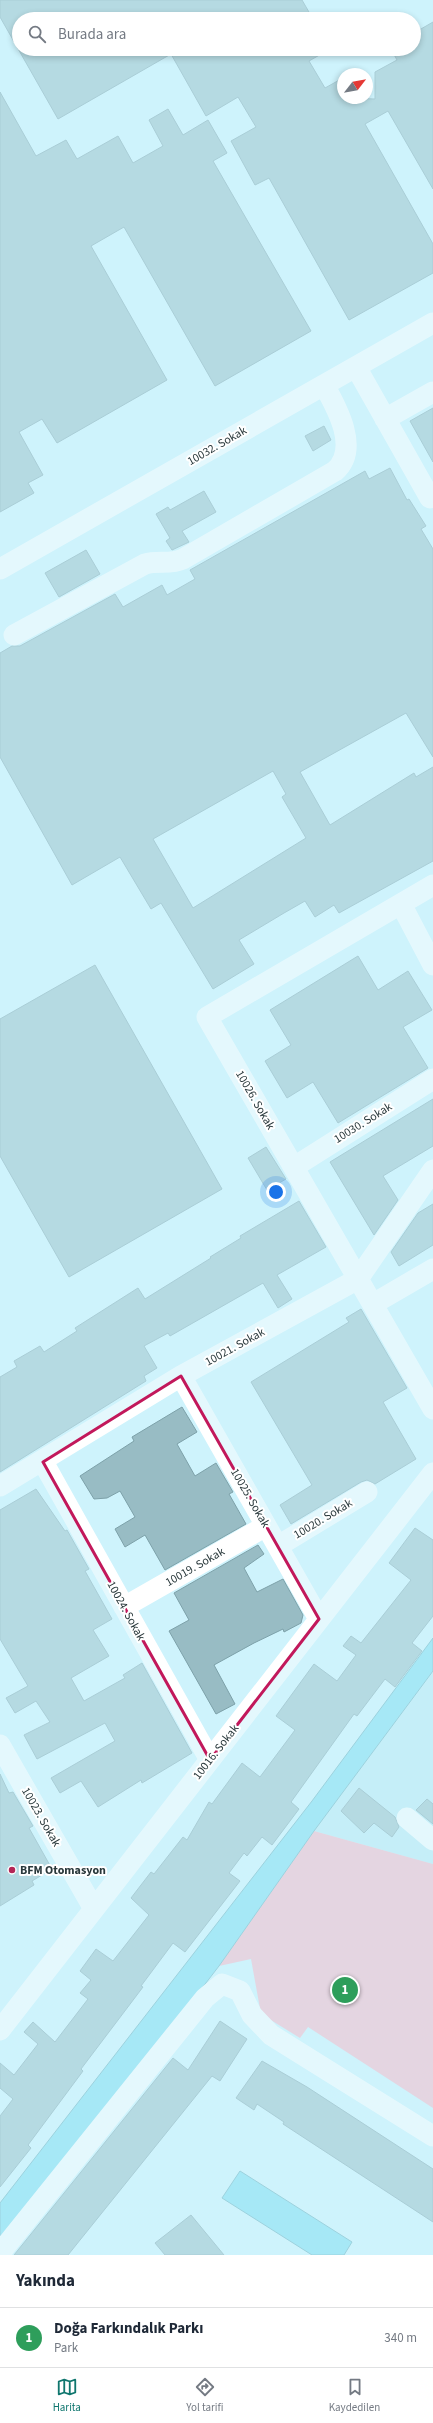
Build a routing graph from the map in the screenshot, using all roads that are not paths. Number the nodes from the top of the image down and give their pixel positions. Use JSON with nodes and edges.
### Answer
{"nodes":[{"id":1,"x":433,"y":323,"type":"edge"},
{"id":2,"x":356,"y":367,"type":"junction"},
{"id":3,"x":324,"y":385,"type":"junction"},
{"id":4,"x":433,"y":392,"type":"edge"},
{"id":5,"x":385,"y":419,"type":"junction"},
{"id":6,"x":430,"y":498,"type":"dead end"},
{"id":7,"x":0,"y":569,"type":"edge"},
{"id":8,"x":14,"y":635,"type":"dead end"},
{"id":9,"x":433,"y":886,"type":"edge"},
{"id":10,"x":401,"y":904,"type":"junction"},
{"id":11,"x":433,"y":965,"type":"edge"},
{"id":12,"x":433,"y":1079,"type":"edge"},
{"id":13,"x":294,"y":1167,"type":"junction"},
{"id":14,"x":433,"y":1170,"type":"edge"},
{"id":15,"x":433,"y":1269,"type":"edge"},
{"id":16,"x":358,"y":1279,"type":"junction"},
{"id":17,"x":373,"y":1304,"type":"junction"},
{"id":18,"x":181,"y":1376,"type":"junction"},
{"id":19,"x":433,"y":1409,"type":"edge"},
{"id":20,"x":43,"y":1462,"type":"junction"},
{"id":21,"x":433,"y":1473,"type":"edge"},
{"id":22,"x":0,"y":1486,"type":"edge"},
{"id":23,"x":367,"y":1492,"type":"dead end"},
{"id":24,"x":266,"y":1526,"type":"junction"},
{"id":25,"x":278,"y":1546,"type":"junction"},
{"id":26,"x":124,"y":1607,"type":"junction"},
{"id":27,"x":319,"y":1620,"type":"junction"},
{"id":28,"x":0,"y":1745,"type":"edge"},
{"id":29,"x":210,"y":1760,"type":"junction"},
{"id":30,"x":407,"y":1818,"type":"dead end"},
{"id":31,"x":433,"y":1840,"type":"edge"},
{"id":32,"x":94,"y":1909,"type":"junction"},
{"id":33,"x":0,"y":2030,"type":"edge"},
{"id":34,"x":433,"y":2136,"type":"edge"},
{"id":35,"x":0,"y":2254,"type":"edge"}],
"edges":[{"from":1,"to":2,"type":"street","name":"10032. Sokak"},
{"from":2,"to":3,"type":"street","name":"10032. Sokak"},
{"from":2,"to":5,"type":"street"},
{"from":3,"to":7,"type":"street","name":"10032. Sokak"},
{"from":3,"to":8,"type":"street"},
{"from":4,"to":5,"type":"street"},
{"from":5,"to":6,"type":"street"},
{"from":9,"to":10,"type":"street","name":"10026. Sokak"},
{"from":10,"to":11,"type":"street"},
{"from":10,"to":13,"type":"street","name":"10026. Sokak"},
{"from":12,"to":13,"type":"street","name":"10030. Sokak"},
{"from":13,"to":16,"type":"street","name":"10026. Sokak"},
{"from":14,"to":16,"type":"street","name":"10021. Sokak"},
{"from":15,"to":17,"type":"street"},
{"from":16,"to":17,"type":"street","name":"10026. Sokak"},
{"from":16,"to":18,"type":"street","name":"10021. Sokak"},
{"from":17,"to":19,"type":"street","name":"10026. Sokak"},
{"from":18,"to":20,"type":"street","name":"10021. Sokak"},
{"from":18,"to":24,"type":"street","name":"10025. Sokak"},
{"from":20,"to":22,"type":"street","name":"10021. Sokak"},
{"from":20,"to":26,"type":"street","name":"10024. Sokak"},
{"from":21,"to":27,"type":"street","name":"10016. Sokak"},
{"from":23,"to":25,"type":"street","name":"10020. Sokak"},
{"from":24,"to":25,"type":"street","name":"10025. Sokak"},
{"from":24,"to":26,"type":"street","name":"10019. Sokak"},
{"from":25,"to":27,"type":"street","name":"10025. Sokak"},
{"from":26,"to":29,"type":"street","name":"10024. Sokak"},
{"from":27,"to":29,"type":"street","name":"10016. Sokak"},
{"from":28,"to":32,"type":"street","name":"10023. Sokak"},
{"from":29,"to":32,"type":"street","name":"10016. Sokak"},
{"from":30,"to":31,"type":"street"},
{"from":32,"to":33,"type":"street","name":"10016. Sokak"},
{"from":34,"to":35,"type":"street"}]}
